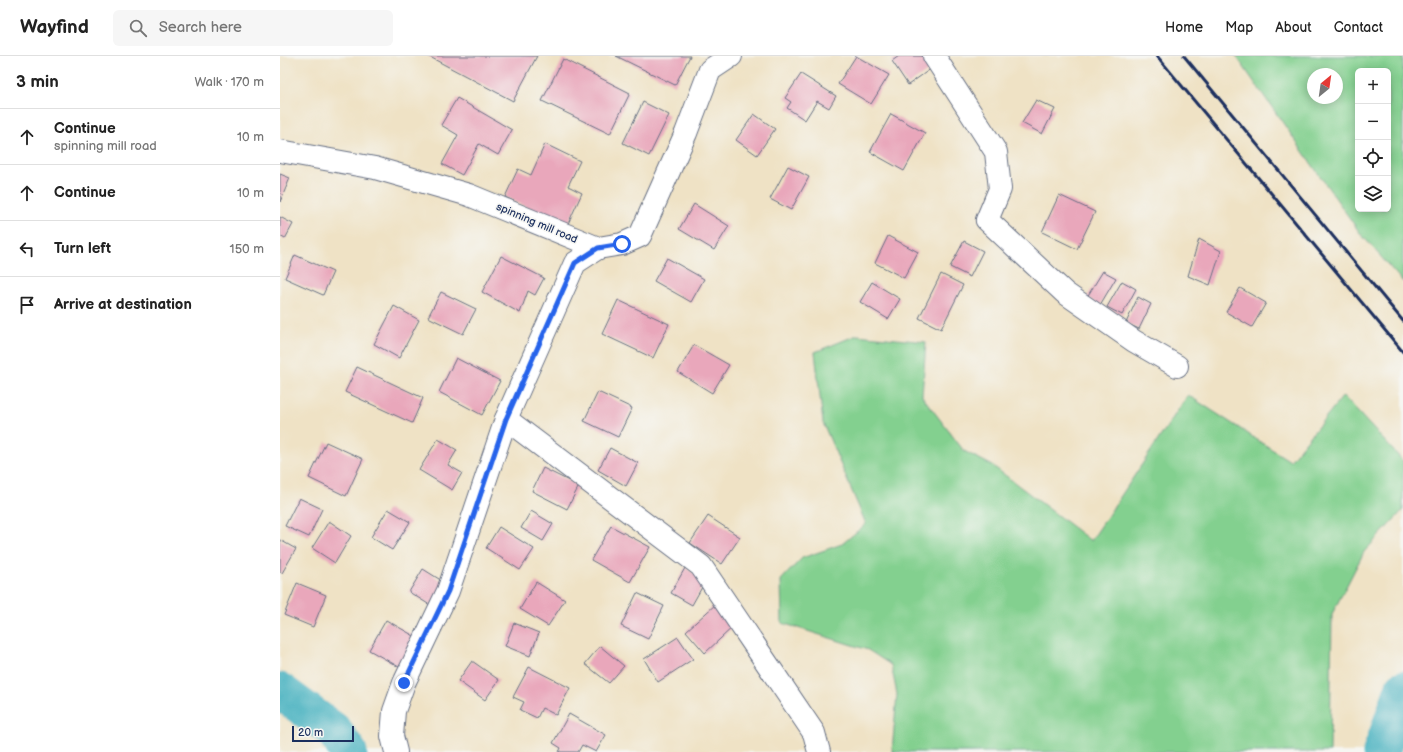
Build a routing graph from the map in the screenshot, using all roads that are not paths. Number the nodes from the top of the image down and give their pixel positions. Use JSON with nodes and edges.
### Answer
{"nodes":[{"id":1,"x":731,"y":56,"type":"edge"},
{"id":2,"x":934,"y":56,"type":"edge"},
{"id":3,"x":280,"y":151,"type":"edge"},
{"id":4,"x":598,"y":248,"type":"junction"},
{"id":5,"x":1177,"y":366,"type":"dead end"},
{"id":6,"x":506,"y":419,"type":"junction"},
{"id":7,"x":396,"y":752,"type":"edge"},
{"id":8,"x":819,"y":752,"type":"edge"}],
"edges":[{"from":1,"to":4,"type":"street"},
{"from":2,"to":5,"type":"street"},
{"from":3,"to":4,"type":"street","name":"spinning mill road"},
{"from":4,"to":6,"type":"street"},
{"from":6,"to":7,"type":"street"},
{"from":6,"to":8,"type":"street"}]}
